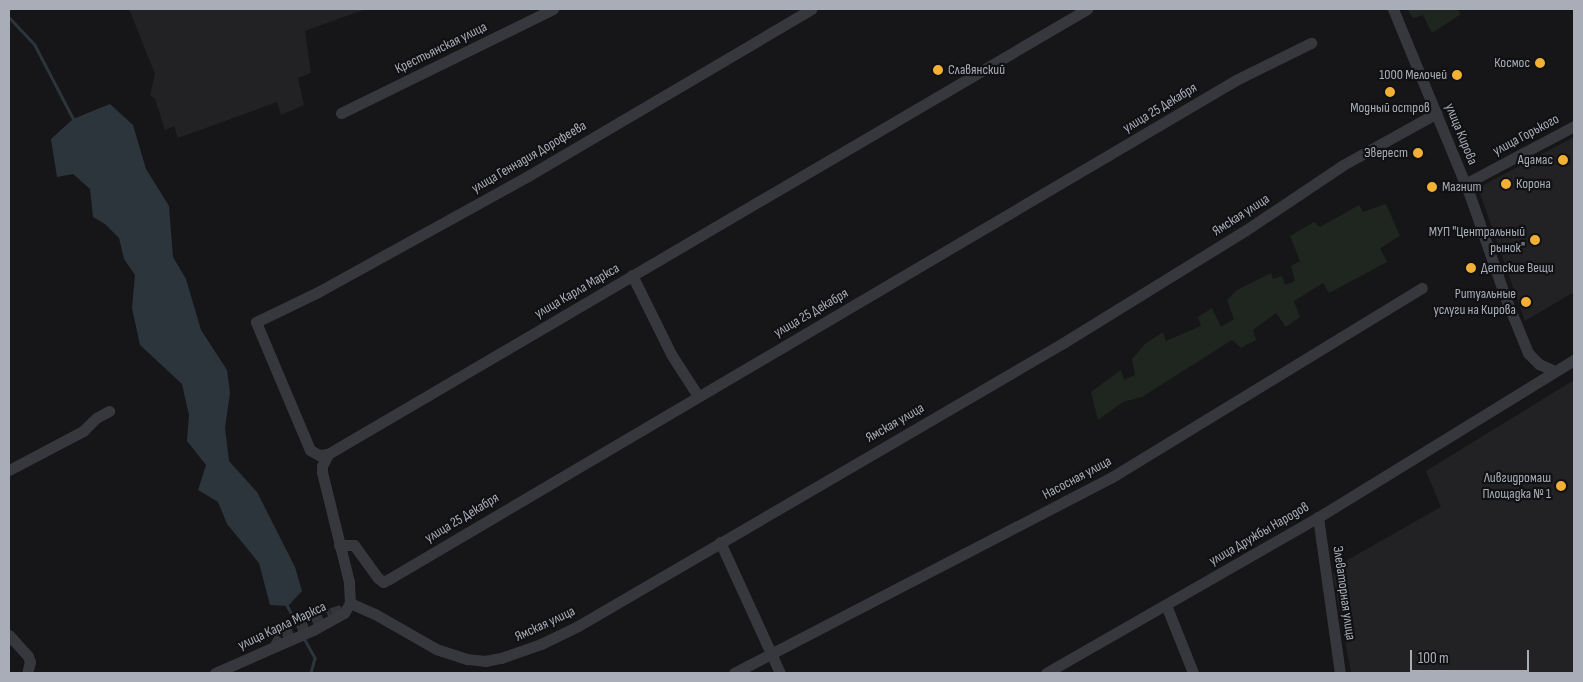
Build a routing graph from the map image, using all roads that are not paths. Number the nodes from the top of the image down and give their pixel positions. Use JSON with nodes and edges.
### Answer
{"nodes":[{"id":1,"x":553,"y":9,"type":"edge"},
{"id":2,"x":812,"y":9,"type":"edge"},
{"id":3,"x":1088,"y":9,"type":"edge"},
{"id":4,"x":1393,"y":9,"type":"edge"},
{"id":5,"x":1311,"y":43,"type":"dead end"},
{"id":6,"x":1437,"y":112,"type":"junction"},
{"id":7,"x":341,"y":113,"type":"dead end"},
{"id":8,"x":1574,"y":126,"type":"edge"},
{"id":9,"x":1465,"y":184,"type":"junction"},
{"id":10,"x":632,"y":275,"type":"junction"},
{"id":11,"x":1422,"y":288,"type":"dead end"},
{"id":12,"x":1528,"y":353,"type":"junction"},
{"id":13,"x":1574,"y":360,"type":"edge"},
{"id":14,"x":1555,"y":371,"type":"junction"},
{"id":15,"x":1528,"y":387,"type":"junction"},
{"id":16,"x":698,"y":396,"type":"junction"},
{"id":17,"x":109,"y":411,"type":"dead end"},
{"id":18,"x":328,"y":454,"type":"junction"},
{"id":19,"x":9,"y":470,"type":"edge"},
{"id":20,"x":1318,"y":517,"type":"junction"},
{"id":21,"x":720,"y":542,"type":"junction"},
{"id":22,"x":339,"y":545,"type":"junction"},
{"id":23,"x":1166,"y":605,"type":"junction"},
{"id":24,"x":347,"y":608,"type":"junction"},
{"id":25,"x":9,"y":635,"type":"edge"},
{"id":26,"x":772,"y":654,"type":"junction"},
{"id":27,"x":27,"y":673,"type":"edge"},
{"id":28,"x":215,"y":673,"type":"edge"},
{"id":29,"x":734,"y":673,"type":"edge"},
{"id":30,"x":780,"y":673,"type":"edge"},
{"id":31,"x":1046,"y":673,"type":"edge"},
{"id":32,"x":1193,"y":673,"type":"edge"},
{"id":33,"x":1340,"y":673,"type":"edge"}],
"edges":[{"from":1,"to":7,"type":"street","name":"Крестьянская улица"},
{"from":2,"to":18,"type":"street","name":"улица Геннадия Дорофеева"},
{"from":3,"to":10,"type":"street","name":"улица Карла Маркса"},
{"from":4,"to":6,"type":"street","name":"улица Кирова"},
{"from":5,"to":16,"type":"street","name":"улица 25 Декабря"},
{"from":6,"to":9,"type":"street","name":"улица Кирова"},
{"from":6,"to":21,"type":"street","name":"Ямская улица"},
{"from":8,"to":9,"type":"street","name":"улица Горького"},
{"from":9,"to":12,"type":"street","name":"улица Кирова"},
{"from":10,"to":16,"type":"street"},
{"from":10,"to":18,"type":"street","name":"улица Карла Маркса"},
{"from":11,"to":26,"type":"street","name":"Насосная улица"},
{"from":12,"to":14,"type":"street"},
{"from":12,"to":15,"type":"street","name":"улица Кирова"},
{"from":13,"to":14,"type":"street","name":"улица Дружбы Народов"},
{"from":14,"to":15,"type":"street","name":"улица Дружбы Народов"},
{"from":15,"to":20,"type":"street","name":"улица Дружбы Народов"},
{"from":16,"to":22,"type":"street","name":"улица 25 Декабря"},
{"from":17,"to":19,"type":"street"},
{"from":18,"to":22,"type":"street"},
{"from":20,"to":23,"type":"street","name":"улица Дружбы Народов"},
{"from":20,"to":33,"type":"street","name":"Элеваторная улица"},
{"from":21,"to":24,"type":"street","name":"Ямская улица"},
{"from":21,"to":26,"type":"street"},
{"from":22,"to":24,"type":"street"},
{"from":23,"to":31,"type":"street","name":"улица Дружбы Народов"},
{"from":23,"to":32,"type":"street"},
{"from":24,"to":28,"type":"street","name":"улица Карла Маркса"},
{"from":25,"to":27,"type":"street"},
{"from":26,"to":29,"type":"street","name":"Насосная улица"},
{"from":26,"to":30,"type":"street"}]}
